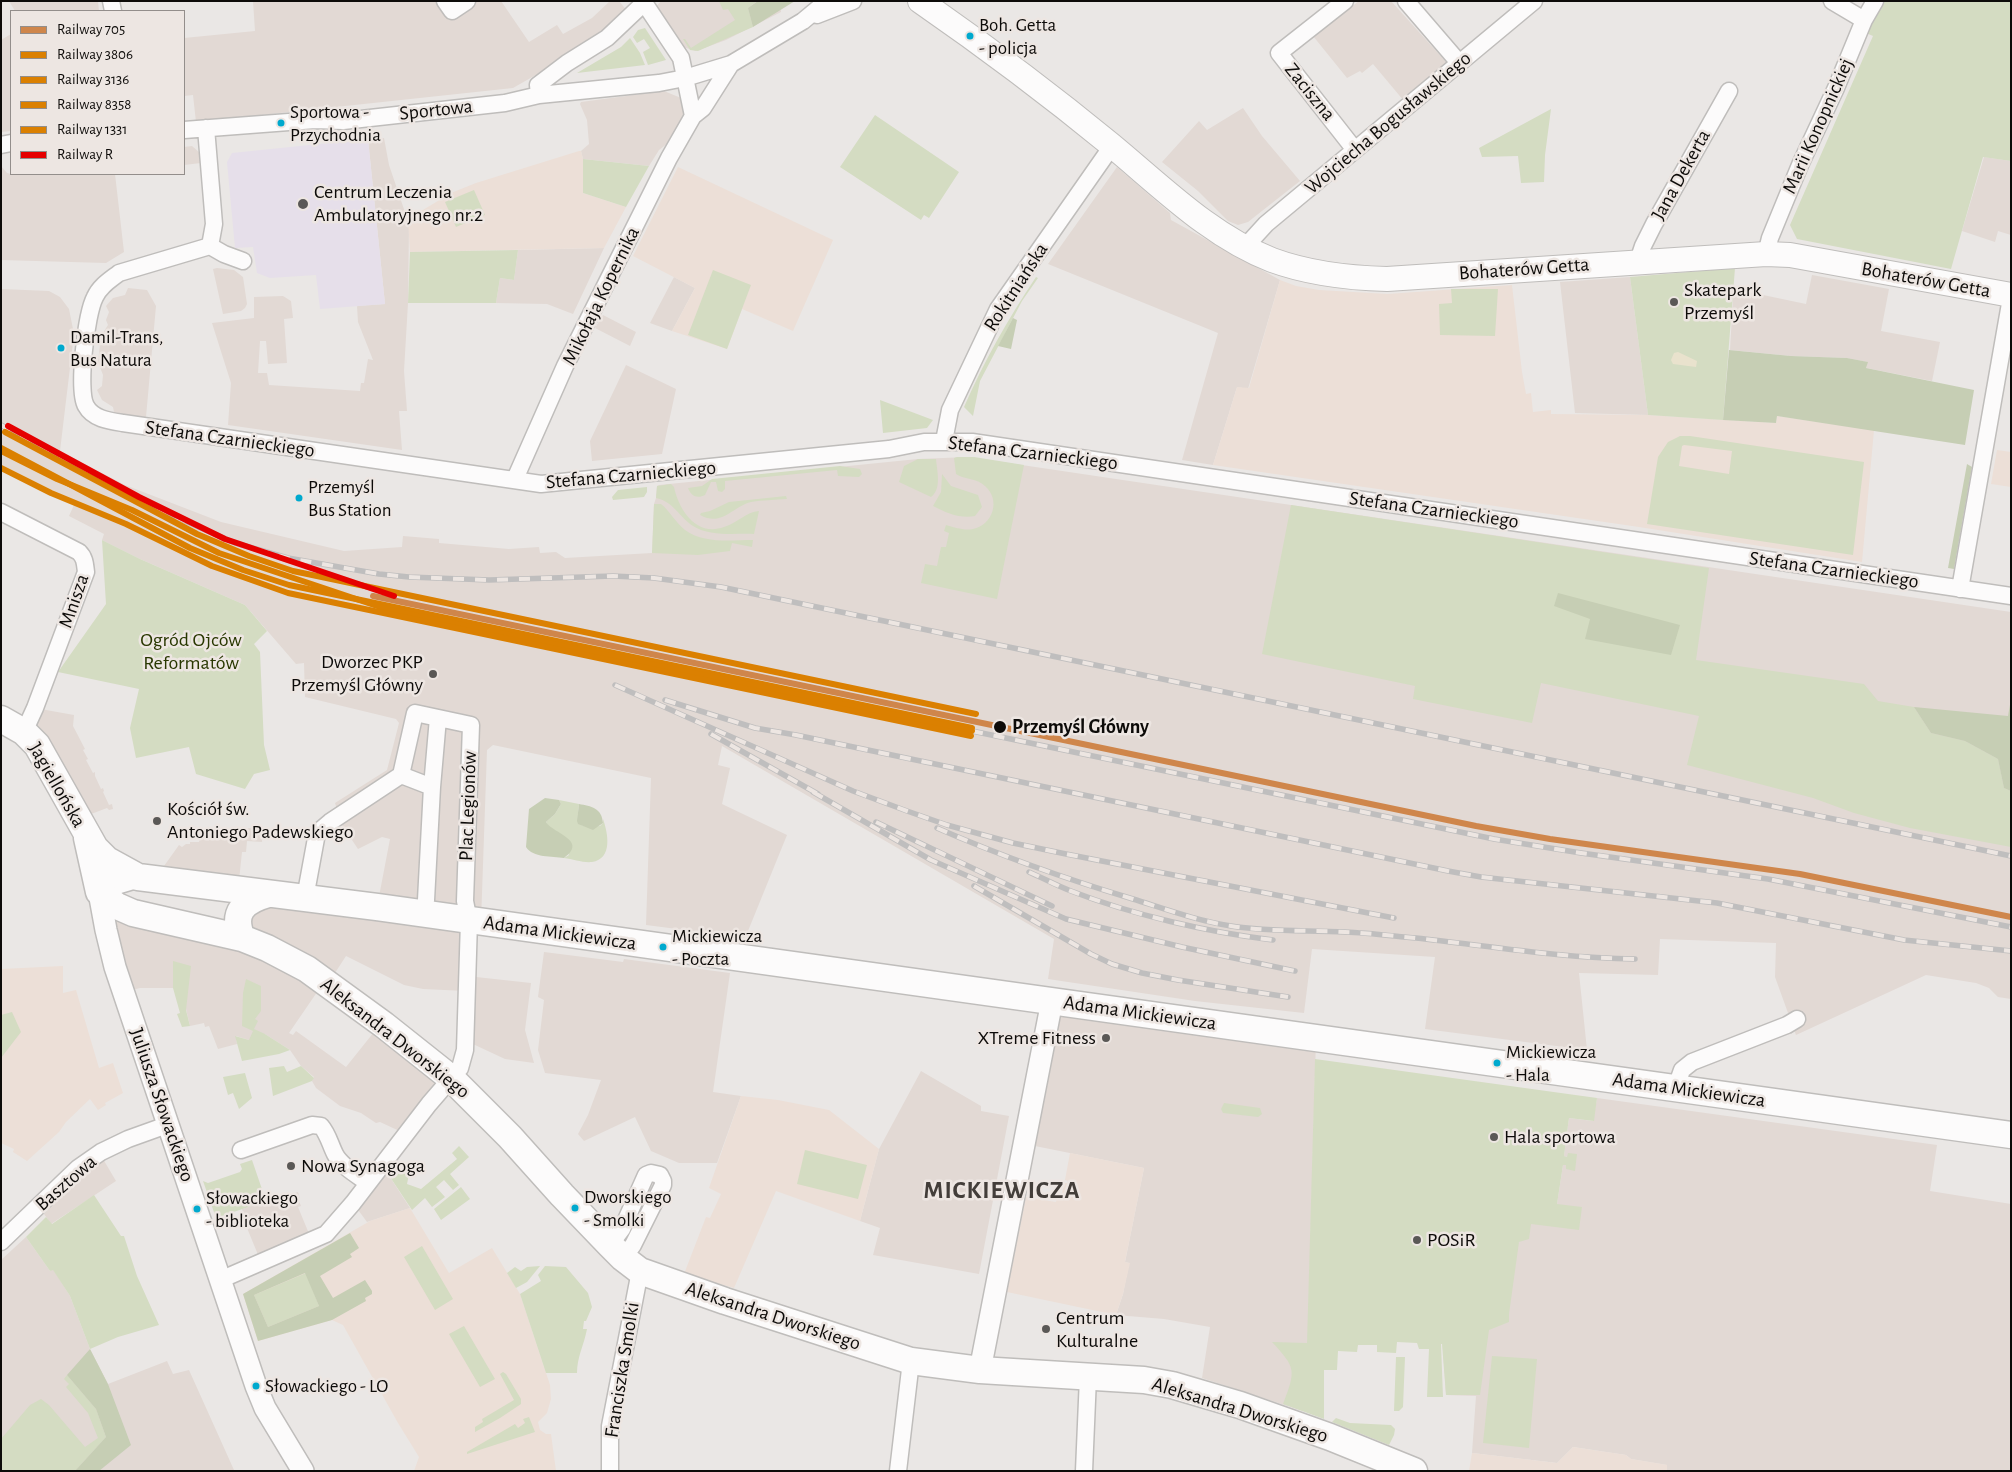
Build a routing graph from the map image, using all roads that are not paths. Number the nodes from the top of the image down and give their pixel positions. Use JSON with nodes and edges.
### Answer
{"nodes":[{"id":1,"x":445,"y":1,"type":"edge"},
{"id":2,"x":467,"y":1,"type":"edge"},
{"id":3,"x":812,"y":1,"type":"edge"},
{"id":4,"x":827,"y":1,"type":"edge"},
{"id":5,"x":853,"y":1,"type":"edge"},
{"id":6,"x":920,"y":1,"type":"edge"},
{"id":7,"x":946,"y":1,"type":"edge"},
{"id":8,"x":1345,"y":1,"type":"edge"},
{"id":9,"x":1406,"y":1,"type":"edge"},
{"id":10,"x":1534,"y":1,"type":"edge"},
{"id":11,"x":1832,"y":1,"type":"edge"},
{"id":12,"x":1875,"y":1,"type":"edge"},
{"id":13,"x":643,"y":2,"type":"edge"},
{"id":14,"x":803,"y":20,"type":"junction"},
{"id":15,"x":1864,"y":20,"type":"junction"},
{"id":16,"x":1462,"y":61,"type":"junction"},
{"id":17,"x":731,"y":64,"type":"junction"},
{"id":18,"x":685,"y":78,"type":"junction"},
{"id":19,"x":1729,"y":91,"type":"dead end"},
{"id":20,"x":539,"y":95,"type":"junction"},
{"id":21,"x":693,"y":116,"type":"junction"},
{"id":22,"x":1082,"y":121,"type":"junction"},
{"id":23,"x":206,"y":128,"type":"junction"},
{"id":24,"x":185,"y":130,"type":"edge"},
{"id":25,"x":1112,"y":146,"type":"junction"},
{"id":26,"x":1355,"y":150,"type":"junction"},
{"id":27,"x":210,"y":246,"type":"junction"},
{"id":28,"x":1244,"y":247,"type":"junction"},
{"id":29,"x":1766,"y":254,"type":"junction"},
{"id":30,"x":243,"y":261,"type":"dead end"},
{"id":31,"x":1638,"y":261,"type":"junction"},
{"id":32,"x":2011,"y":297,"type":"edge"},
{"id":33,"x":944,"y":441,"type":"junction"},
{"id":34,"x":515,"y":480,"type":"junction"},
{"id":35,"x":1,"y":512,"type":"edge"},
{"id":36,"x":1960,"y":589,"type":"junction"},
{"id":37,"x":2011,"y":596,"type":"edge"},
{"id":38,"x":438,"y":718,"type":"junction"},
{"id":39,"x":1,"y":719,"type":"edge"},
{"id":40,"x":24,"y":732,"type":"junction"},
{"id":41,"x":401,"y":776,"type":"junction"},
{"id":42,"x":432,"y":787,"type":"junction"},
{"id":43,"x":90,"y":842,"type":"junction"},
{"id":44,"x":138,"y":877,"type":"junction"},
{"id":45,"x":99,"y":892,"type":"junction"},
{"id":46,"x":268,"y":894,"type":"junction"},
{"id":47,"x":305,"y":898,"type":"junction"},
{"id":48,"x":424,"y":913,"type":"junction"},
{"id":49,"x":469,"y":920,"type":"junction"},
{"id":50,"x":242,"y":938,"type":"junction"},
{"id":51,"x":1052,"y":1001,"type":"junction"},
{"id":52,"x":1797,"y":1018,"type":"dead end"},
{"id":53,"x":452,"y":1079,"type":"junction"},
{"id":54,"x":1676,"y":1087,"type":"junction"},
{"id":55,"x":167,"y":1125,"type":"junction"},
{"id":56,"x":2011,"y":1134,"type":"edge"},
{"id":57,"x":241,"y":1150,"type":"dead end"},
{"id":58,"x":368,"y":1183,"type":"junction"},
{"id":59,"x":1,"y":1242,"type":"edge"},
{"id":60,"x":624,"y":1258,"type":"junction"},
{"id":61,"x":220,"y":1280,"type":"junction"},
{"id":62,"x":911,"y":1361,"type":"junction"},
{"id":63,"x":980,"y":1370,"type":"junction"},
{"id":64,"x":1088,"y":1377,"type":"junction"},
{"id":65,"x":1409,"y":1470,"type":"edge"},
{"id":66,"x":303,"y":1471,"type":"edge"},
{"id":67,"x":610,"y":1471,"type":"edge"},
{"id":68,"x":898,"y":1471,"type":"edge"},
{"id":69,"x":1084,"y":1471,"type":"edge"}],
"edges":[{"from":1,"to":2,"type":"street"},
{"from":3,"to":14,"type":"street"},
{"from":4,"to":14,"type":"street","name":"Mikołaja Kopernika"},
{"from":5,"to":14,"type":"street","name":"Mikołaja Kopernika"},
{"from":6,"to":22,"type":"main road","name":"Bohaterów Getta"},
{"from":7,"to":22,"type":"main road","name":"Bohaterów Getta"},
{"from":8,"to":26,"type":"street","name":"Zaciszna"},
{"from":9,"to":16,"type":"street"},
{"from":10,"to":16,"type":"street","name":"Wojciecha Bogusławskiego"},
{"from":11,"to":15,"type":"street"},
{"from":12,"to":15,"type":"street","name":"Marii Konopnickiej"},
{"from":13,"to":18,"type":"street"},
{"from":13,"to":20,"type":"street"},
{"from":14,"to":17,"type":"street","name":"Mikołaja Kopernika"},
{"from":15,"to":29,"type":"street","name":"Marii Konopnickiej"},
{"from":16,"to":26,"type":"street","name":"Wojciecha Bogusławskiego"},
{"from":17,"to":18,"type":"street","name":"Sportowa"},
{"from":17,"to":21,"type":"street","name":"Mikołaja Kopernika"},
{"from":18,"to":20,"type":"street","name":"Sportowa"},
{"from":18,"to":21,"type":"street"},
{"from":19,"to":31,"type":"street","name":"Jana Dekerta"},
{"from":20,"to":23,"type":"street","name":"Sportowa"},
{"from":21,"to":34,"type":"street","name":"Mikołaja Kopernika"},
{"from":22,"to":25,"type":"main road","name":"Bohaterów Getta"},
{"from":23,"to":24,"type":"street","name":"Sportowa"},
{"from":23,"to":27,"type":"street"},
{"from":25,"to":28,"type":"main road","name":"Bohaterów Getta"},
{"from":25,"to":33,"type":"street","name":"Rokitniańska"},
{"from":26,"to":28,"type":"street","name":"Wojciecha Bogusławskiego"},
{"from":27,"to":30,"type":"street"},
{"from":27,"to":34,"type":"street","name":"Stefana Czarnieckiego"},
{"from":28,"to":31,"type":"main road","name":"Bohaterów Getta"},
{"from":29,"to":31,"type":"main road","name":"Bohaterów Getta"},
{"from":29,"to":32,"type":"main road","name":"Bohaterów Getta"},
{"from":32,"to":36,"type":"street"},
{"from":33,"to":34,"type":"street","name":"Stefana Czarnieckiego"},
{"from":33,"to":36,"type":"street","name":"Stefana Czarnieckiego"},
{"from":35,"to":40,"type":"street","name":"Mnisza"},
{"from":36,"to":37,"type":"street","name":"Stefana Czarnieckiego"},
{"from":38,"to":41,"type":"street","name":"Plac Legionów"},
{"from":38,"to":42,"type":"street","name":"Plac Legionów"},
{"from":38,"to":49,"type":"street","name":"Plac Legionów"},
{"from":39,"to":40,"type":"main road","name":"Jagiellońska"},
{"from":40,"to":43,"type":"main road","name":"Jagiellońska"},
{"from":41,"to":42,"type":"street","name":"Plac Legionów"},
{"from":41,"to":47,"type":"street"},
{"from":42,"to":48,"type":"street","name":"Plac Legionów"},
{"from":43,"to":44,"type":"main road"},
{"from":43,"to":45,"type":"main road"},
{"from":44,"to":45,"type":"street"},
{"from":44,"to":46,"type":"main road","name":"Adama Mickiewicza"},
{"from":45,"to":50,"type":"main road","name":"Aleksandra Dworskiego"},
{"from":45,"to":55,"type":"street","name":"Juliusza Słowackiego"},
{"from":46,"to":47,"type":"main road","name":"Adama Mickiewicza"},
{"from":46,"to":50,"type":"main road"},
{"from":47,"to":48,"type":"main road","name":"Adama Mickiewicza"},
{"from":48,"to":49,"type":"main road","name":"Adama Mickiewicza"},
{"from":49,"to":51,"type":"main road","name":"Adama Mickiewicza"},
{"from":49,"to":53,"type":"street","name":"Plac Legionów"},
{"from":50,"to":53,"type":"main road","name":"Aleksandra Dworskiego"},
{"from":51,"to":54,"type":"main road","name":"Adama Mickiewicza"},
{"from":51,"to":63,"type":"street"},
{"from":52,"to":54,"type":"street"},
{"from":53,"to":58,"type":"street","name":"Plac Legionów"},
{"from":53,"to":60,"type":"main road","name":"Aleksandra Dworskiego"},
{"from":54,"to":56,"type":"main road","name":"Adama Mickiewicza"},
{"from":55,"to":59,"type":"street","name":"Basztowa"},
{"from":55,"to":61,"type":"street","name":"Juliusza Słowackiego"},
{"from":57,"to":58,"type":"street"},
{"from":58,"to":61,"type":"street","name":"Plac Legionów"},
{"from":60,"to":62,"type":"main road","name":"Aleksandra Dworskiego"},
{"from":60,"to":67,"type":"street","name":"Franciszka Smolki"},
{"from":61,"to":66,"type":"street","name":"Juliusza Słowackiego"},
{"from":62,"to":63,"type":"main road","name":"Aleksandra Dworskiego"},
{"from":62,"to":68,"type":"street"},
{"from":63,"to":64,"type":"main road","name":"Aleksandra Dworskiego"},
{"from":64,"to":65,"type":"main road","name":"Aleksandra Dworskiego"},
{"from":64,"to":69,"type":"street"}]}
